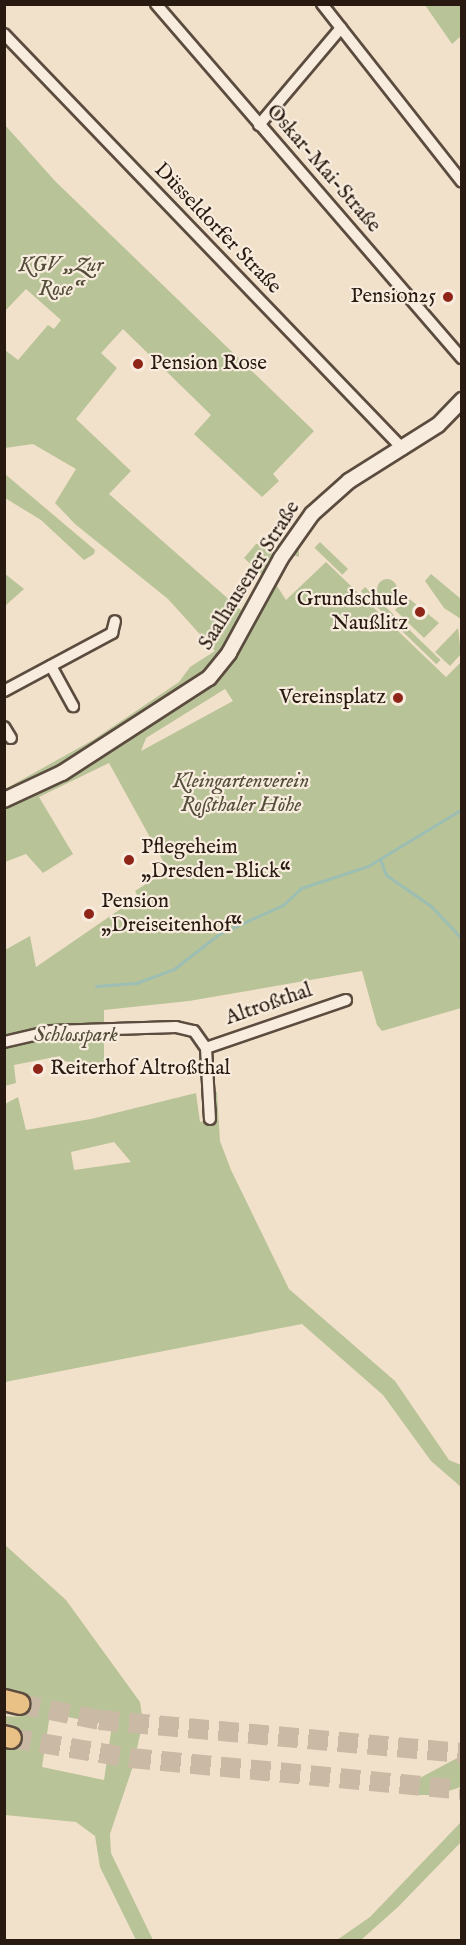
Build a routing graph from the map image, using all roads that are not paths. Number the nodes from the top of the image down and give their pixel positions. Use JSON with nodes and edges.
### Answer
{"nodes":[{"id":1,"x":156,"y":4,"type":"edge"},
{"id":2,"x":322,"y":4,"type":"edge"},
{"id":3,"x":341,"y":28,"type":"junction"},
{"id":4,"x":4,"y":34,"type":"edge"},
{"id":5,"x":259,"y":125,"type":"junction"},
{"id":6,"x":462,"y":182,"type":"edge"},
{"id":7,"x":462,"y":358,"type":"edge"},
{"id":8,"x":462,"y":400,"type":"edge"},
{"id":9,"x":403,"y":449,"type":"junction"},
{"id":10,"x":115,"y":621,"type":"dead end"},
{"id":11,"x":51,"y":666,"type":"junction"},
{"id":12,"x":4,"y":691,"type":"edge"},
{"id":13,"x":72,"y":706,"type":"dead end"},
{"id":14,"x":4,"y":727,"type":"edge"},
{"id":15,"x":10,"y":738,"type":"dead end"},
{"id":16,"x":4,"y":800,"type":"edge"},
{"id":17,"x":346,"y":1000,"type":"dead end"},
{"id":18,"x":4,"y":1042,"type":"edge"},
{"id":19,"x":206,"y":1048,"type":"junction"},
{"id":20,"x":210,"y":1119,"type":"dead end"}],
"edges":[{"from":1,"to":5,"type":"street","name":"Oskar-Mai-Straße"},
{"from":2,"to":3,"type":"street"},
{"from":3,"to":5,"type":"street"},
{"from":3,"to":6,"type":"street"},
{"from":4,"to":9,"type":"street","name":"Düsseldorfer Straße"},
{"from":5,"to":7,"type":"street","name":"Oskar-Mai-Straße"},
{"from":8,"to":9,"type":"street","name":"Saalhausener Straße"},
{"from":9,"to":16,"type":"street","name":"Saalhausener Straße"},
{"from":10,"to":11,"type":"street"},
{"from":11,"to":12,"type":"street"},
{"from":11,"to":13,"type":"street"},
{"from":14,"to":15,"type":"street"},
{"from":17,"to":19,"type":"street","name":"Altroßthal"},
{"from":18,"to":19,"type":"street","name":"Altroßthal"},
{"from":19,"to":20,"type":"street","name":"Altroßthal"}]}
